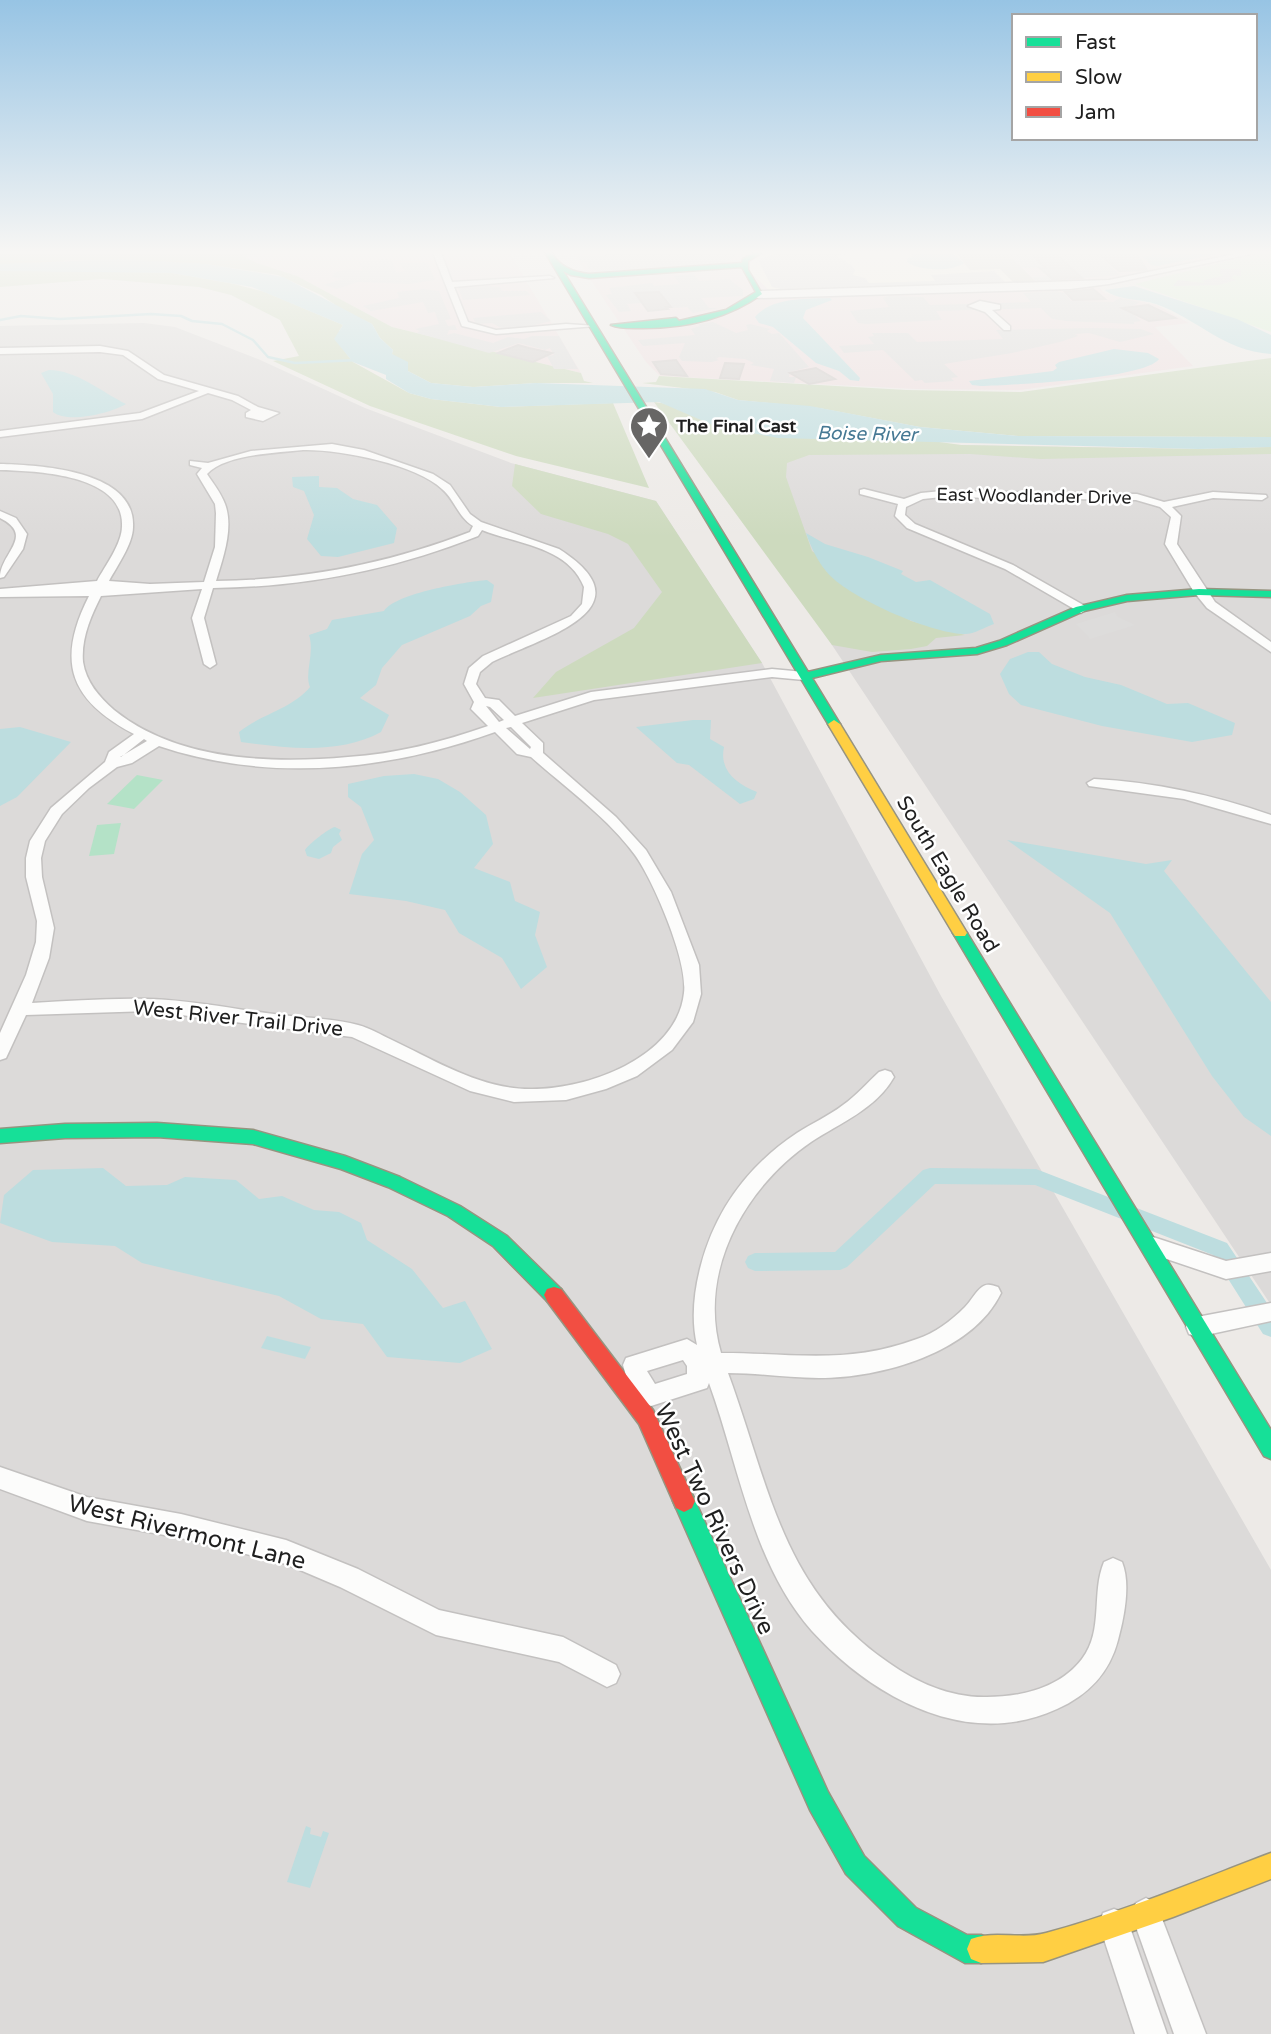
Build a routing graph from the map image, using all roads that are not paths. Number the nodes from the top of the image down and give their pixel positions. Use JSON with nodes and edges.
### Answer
{"nodes":[{"id":1,"x":600,"y":347,"type":"edge"},
{"id":2,"x":0,"y":351,"type":"edge"},
{"id":3,"x":206,"y":391,"type":"junction"},
{"id":4,"x":257,"y":410,"type":"dead end"},
{"id":5,"x":0,"y":434,"type":"edge"},
{"id":6,"x":194,"y":463,"type":"dead end"},
{"id":7,"x":209,"y":466,"type":"junction"},
{"id":8,"x":4,"y":467,"type":"edge"},
{"id":9,"x":864,"y":492,"type":"dead end"},
{"id":10,"x":1262,"y":496,"type":"dead end"},
{"id":11,"x":905,"y":502,"type":"junction"},
{"id":12,"x":1164,"y":505,"type":"junction"},
{"id":13,"x":0,"y":514,"type":"edge"},
{"id":14,"x":479,"y":526,"type":"junction"},
{"id":15,"x":0,"y":575,"type":"edge"},
{"id":16,"x":207,"y":586,"type":"junction"},
{"id":17,"x":99,"y":589,"type":"junction"},
{"id":18,"x":1199,"y":592,"type":"junction"},
{"id":19,"x":0,"y":593,"type":"edge"},
{"id":20,"x":1271,"y":594,"type":"edge"},
{"id":21,"x":1081,"y":609,"type":"junction"},
{"id":22,"x":1271,"y":648,"type":"edge"},
{"id":23,"x":210,"y":664,"type":"dead end"},
{"id":24,"x":804,"y":676,"type":"junction"},
{"id":25,"x":481,"y":702,"type":"junction"},
{"id":26,"x":513,"y":722,"type":"junction"},
{"id":27,"x":497,"y":727,"type":"junction"},
{"id":28,"x":144,"y":734,"type":"junction"},
{"id":29,"x":158,"y":740,"type":"junction"},
{"id":30,"x":536,"y":754,"type":"junction"},
{"id":31,"x":112,"y":764,"type":"junction"},
{"id":32,"x":1094,"y":783,"type":"dead end"},
{"id":33,"x":1271,"y":820,"type":"edge"},
{"id":34,"x":19,"y":1009,"type":"junction"},
{"id":35,"x":0,"y":1053,"type":"edge"},
{"id":36,"x":885,"y":1077,"type":"dead end"},
{"id":37,"x":0,"y":1136,"type":"edge"},
{"id":38,"x":1147,"y":1244,"type":"junction"},
{"id":39,"x":1271,"y":1262,"type":"edge"},
{"id":40,"x":990,"y":1293,"type":"dead end"},
{"id":41,"x":1271,"y":1312,"type":"edge"},
{"id":42,"x":1197,"y":1327,"type":"junction"},
{"id":43,"x":706,"y":1362,"type":"junction"},
{"id":44,"x":632,"y":1386,"type":"junction"},
{"id":45,"x":1271,"y":1449,"type":"edge"},
{"id":46,"x":0,"y":1478,"type":"edge"},
{"id":47,"x":1113,"y":1571,"type":"dead end"},
{"id":48,"x":607,"y":1674,"type":"dead end"},
{"id":49,"x":1271,"y":1866,"type":"edge"},
{"id":50,"x":1146,"y":1913,"type":"junction"},
{"id":51,"x":1114,"y":1924,"type":"junction"},
{"id":52,"x":1151,"y":2034,"type":"edge"},
{"id":53,"x":1190,"y":2034,"type":"edge"}],
"edges":[{"from":1,"to":24,"type":"main road","name":"South Eagle Road"},
{"from":2,"to":3,"type":"street"},
{"from":3,"to":4,"type":"street"},
{"from":3,"to":5,"type":"street"},
{"from":6,"to":7,"type":"street"},
{"from":7,"to":14,"type":"street"},
{"from":7,"to":16,"type":"street"},
{"from":8,"to":17,"type":"street"},
{"from":9,"to":11,"type":"street","name":"East Woodlander Drive"},
{"from":10,"to":12,"type":"street"},
{"from":11,"to":12,"type":"street","name":"East Woodlander Drive"},
{"from":11,"to":21,"type":"street"},
{"from":12,"to":18,"type":"street"},
{"from":13,"to":15,"type":"street"},
{"from":14,"to":16,"type":"street"},
{"from":14,"to":25,"type":"street"},
{"from":16,"to":17,"type":"street"},
{"from":16,"to":23,"type":"street"},
{"from":17,"to":19,"type":"street"},
{"from":17,"to":28,"type":"street"},
{"from":18,"to":20,"type":"main road"},
{"from":18,"to":21,"type":"main road"},
{"from":18,"to":22,"type":"street"},
{"from":21,"to":24,"type":"main road"},
{"from":24,"to":26,"type":"street"},
{"from":24,"to":38,"type":"main road","name":"South Eagle Road"},
{"from":25,"to":26,"type":"street"},
{"from":25,"to":27,"type":"street"},
{"from":26,"to":27,"type":"street"},
{"from":26,"to":30,"type":"street"},
{"from":27,"to":29,"type":"street"},
{"from":27,"to":30,"type":"street"},
{"from":28,"to":29,"type":"street"},
{"from":28,"to":31,"type":"street"},
{"from":29,"to":31,"type":"street"},
{"from":30,"to":34,"type":"street","name":"West River Trail Drive"},
{"from":31,"to":34,"type":"street"},
{"from":32,"to":33,"type":"street"},
{"from":34,"to":35,"type":"street"},
{"from":36,"to":43,"type":"street"},
{"from":37,"to":44,"type":"main road","name":"West Two Rivers Drive"},
{"from":38,"to":39,"type":"street"},
{"from":38,"to":42,"type":"main road","name":"South Eagle Road"},
{"from":40,"to":43,"type":"street"},
{"from":41,"to":42,"type":"street"},
{"from":42,"to":45,"type":"main road","name":"South Eagle Road"},
{"from":43,"to":44,"type":"street"},
{"from":43,"to":44,"type":"street"},
{"from":43,"to":47,"type":"street"},
{"from":44,"to":51,"type":"main road","name":"West Two Rivers Drive"},
{"from":46,"to":48,"type":"street","name":"West Rivermont Lane"},
{"from":49,"to":50,"type":"main road","name":"West Two Rivers Drive"},
{"from":50,"to":51,"type":"main road","name":"West Two Rivers Drive"},
{"from":50,"to":53,"type":"street"},
{"from":51,"to":52,"type":"street"}]}
